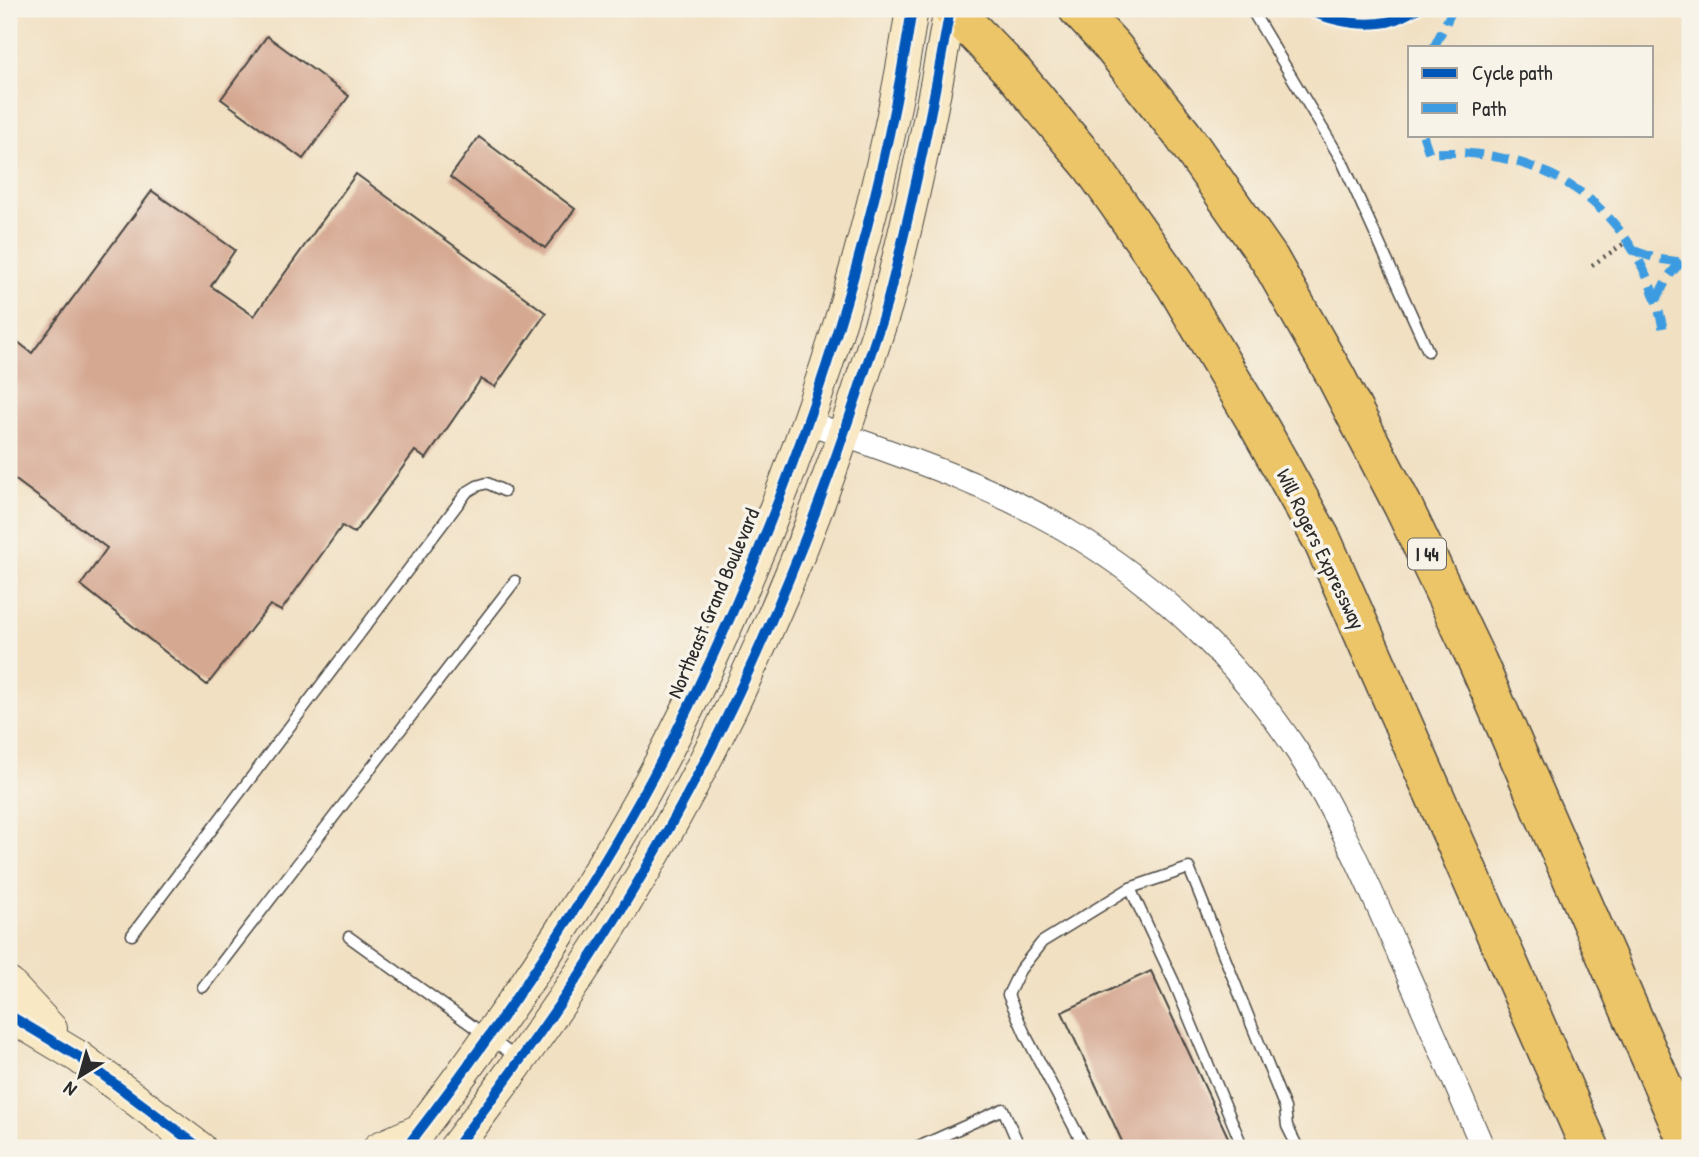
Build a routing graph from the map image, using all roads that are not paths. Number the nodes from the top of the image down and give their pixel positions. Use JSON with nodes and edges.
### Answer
{"nodes":[{"id":1,"x":912,"y":9,"type":"edge"},
{"id":2,"x":951,"y":9,"type":"edge"},
{"id":3,"x":1078,"y":9,"type":"edge"},
{"id":4,"x":1251,"y":9,"type":"edge"},
{"id":5,"x":1428,"y":351,"type":"dead end"},
{"id":6,"x":807,"y":422,"type":"junction"},
{"id":7,"x":844,"y":435,"type":"junction"},
{"id":8,"x":504,"y":491,"type":"dead end"},
{"id":9,"x":515,"y":582,"type":"dead end"},
{"id":10,"x":1130,"y":888,"type":"junction"},
{"id":11,"x":132,"y":935,"type":"dead end"},
{"id":12,"x":349,"y":937,"type":"dead end"},
{"id":13,"x":9,"y":984,"type":"edge"},
{"id":14,"x":203,"y":987,"type":"dead end"},
{"id":15,"x":9,"y":1015,"type":"edge"},
{"id":16,"x":489,"y":1035,"type":"junction"},
{"id":17,"x":79,"y":1058,"type":"junction"},
{"id":18,"x":520,"y":1060,"type":"junction"},
{"id":19,"x":413,"y":1139,"type":"edge"},
{"id":20,"x":200,"y":1148,"type":"edge"},
{"id":21,"x":379,"y":1148,"type":"edge"},
{"id":22,"x":455,"y":1148,"type":"edge"},
{"id":23,"x":916,"y":1148,"type":"edge"},
{"id":24,"x":1020,"y":1148,"type":"edge"},
{"id":25,"x":1085,"y":1148,"type":"edge"},
{"id":26,"x":1243,"y":1148,"type":"edge"},
{"id":27,"x":1298,"y":1148,"type":"edge"},
{"id":28,"x":1483,"y":1148,"type":"edge"},
{"id":29,"x":1590,"y":1148,"type":"edge"},
{"id":30,"x":1690,"y":1148,"type":"edge"}],
"edges":[{"from":1,"to":6,"type":"street","name":"Northeast Grand Boulevard"},
{"from":2,"to":7,"type":"street"},
{"from":2,"to":29,"type":"highway","name":"Will Rogers Expressway"},
{"from":3,"to":30,"type":"highway","number":"I 44"},
{"from":4,"to":5,"type":"lane"},
{"from":6,"to":7,"type":"street"},
{"from":6,"to":16,"type":"street","name":"Northeast Grand Boulevard"},
{"from":7,"to":18,"type":"street"},
{"from":7,"to":28,"type":"street"},
{"from":8,"to":11,"type":"lane"},
{"from":9,"to":14,"type":"lane"},
{"from":10,"to":25,"type":"lane"},
{"from":10,"to":26,"type":"lane"},
{"from":10,"to":27,"type":"lane"},
{"from":12,"to":16,"type":"lane"},
{"from":13,"to":17,"type":"street"},
{"from":15,"to":17,"type":"street"},
{"from":16,"to":18,"type":"lane"},
{"from":16,"to":19,"type":"street","name":"Northeast Grand Boulevard"},
{"from":17,"to":20,"type":"street"},
{"from":18,"to":22,"type":"street"},
{"from":19,"to":21,"type":"street"},
{"from":23,"to":24,"type":"lane"}]}
